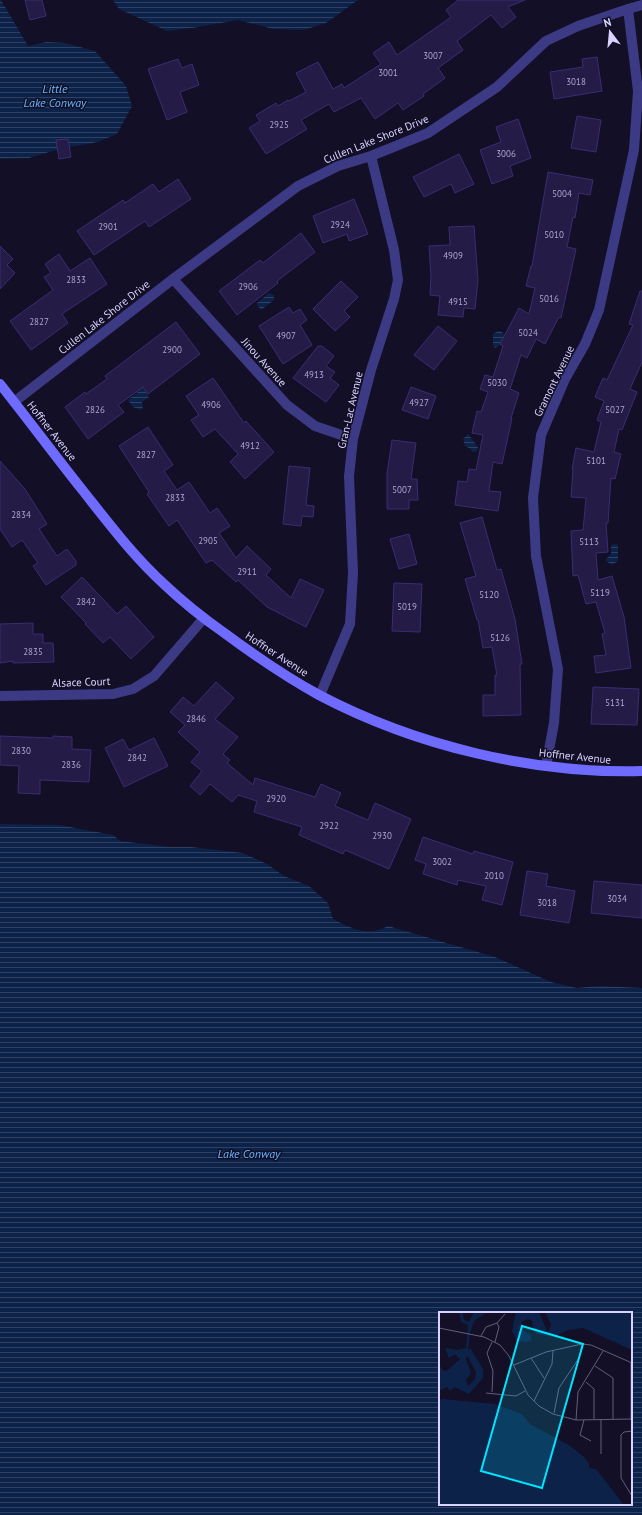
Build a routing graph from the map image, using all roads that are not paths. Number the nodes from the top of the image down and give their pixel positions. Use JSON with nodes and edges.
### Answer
{"nodes":[{"id":1,"x":642,"y":5,"type":"edge"},
{"id":2,"x":628,"y":9,"type":"junction"},
{"id":3,"x":371,"y":156,"type":"junction"},
{"id":4,"x":173,"y":279,"type":"junction"},
{"id":5,"x":0,"y":384,"type":"edge"},
{"id":6,"x":14,"y":402,"type":"junction"},
{"id":7,"x":353,"y":439,"type":"junction"},
{"id":8,"x":204,"y":618,"type":"junction"},
{"id":9,"x":320,"y":695,"type":"junction"},
{"id":10,"x":0,"y":696,"type":"edge"},
{"id":11,"x":546,"y":766,"type":"junction"},
{"id":12,"x":642,"y":771,"type":"edge"}],
"edges":[{"from":1,"to":2,"type":"street","name":"Cullen Lake Shore Drive"},
{"from":2,"to":3,"type":"street","name":"Cullen Lake Shore Drive"},
{"from":2,"to":11,"type":"street","name":"Gramont Avenue"},
{"from":3,"to":4,"type":"street","name":"Cullen Lake Shore Drive"},
{"from":3,"to":7,"type":"street","name":"Gran-Lac Avenue"},
{"from":4,"to":6,"type":"street","name":"Cullen Lake Shore Drive"},
{"from":4,"to":7,"type":"street","name":"Jinou Avenue"},
{"from":5,"to":6,"type":"main road","name":"Hoffner Avenue"},
{"from":6,"to":8,"type":"main road","name":"Hoffner Avenue"},
{"from":7,"to":9,"type":"street","name":"Gran-Lac Avenue"},
{"from":8,"to":9,"type":"main road","name":"Hoffner Avenue"},
{"from":8,"to":10,"type":"street","name":"Alsace Court"},
{"from":9,"to":11,"type":"main road","name":"Hoffner Avenue"},
{"from":11,"to":12,"type":"main road","name":"Hoffner Avenue"}]}
